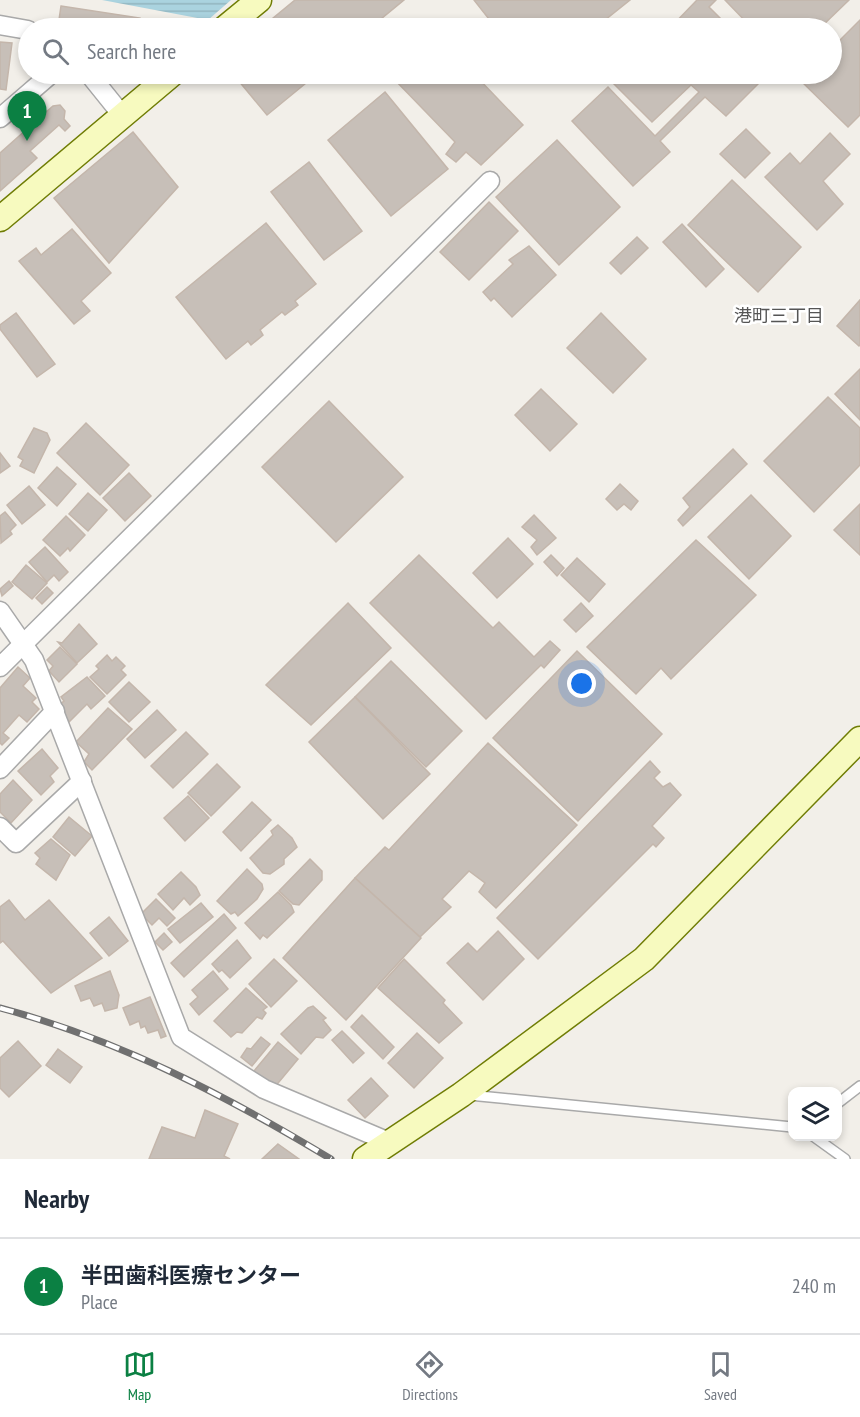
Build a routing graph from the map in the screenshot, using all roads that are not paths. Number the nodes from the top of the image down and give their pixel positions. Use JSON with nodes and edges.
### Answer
{"nodes":[{"id":1,"x":260,"y":0,"type":"edge"},
{"id":2,"x":238,"y":18,"type":"edge"},
{"id":3,"x":0,"y":25,"type":"edge"},
{"id":4,"x":18,"y":28,"type":"edge"},
{"id":5,"x":39,"y":84,"type":"edge"},
{"id":6,"x":96,"y":84,"type":"edge"},
{"id":7,"x":160,"y":84,"type":"edge"},
{"id":8,"x":122,"y":115,"type":"junction"},
{"id":9,"x":0,"y":118,"type":"edge"},
{"id":10,"x":490,"y":181,"type":"dead end"},
{"id":11,"x":0,"y":219,"type":"edge"},
{"id":12,"x":0,"y":612,"type":"edge"},
{"id":13,"x":24,"y":643,"type":"junction"},
{"id":14,"x":0,"y":667,"type":"edge"},
{"id":15,"x":55,"y":711,"type":"junction"},
{"id":16,"x":860,"y":738,"type":"edge"},
{"id":17,"x":0,"y":769,"type":"edge"},
{"id":18,"x":82,"y":781,"type":"junction"},
{"id":19,"x":0,"y":827,"type":"edge"},
{"id":20,"x":860,"y":1086,"type":"edge"},
{"id":21,"x":461,"y":1095,"type":"junction"},
{"id":22,"x":842,"y":1099,"type":"edge"},
{"id":23,"x":788,"y":1127,"type":"edge"},
{"id":24,"x":819,"y":1141,"type":"edge"},
{"id":25,"x":389,"y":1142,"type":"junction"},
{"id":26,"x":365,"y":1159,"type":"edge"},
{"id":27,"x":845,"y":1159,"type":"edge"}],
"edges":[{"from":1,"to":2,"type":"street"},
{"from":3,"to":4,"type":"street"},
{"from":5,"to":9,"type":"street"},
{"from":6,"to":8,"type":"street"},
{"from":7,"to":8,"type":"street"},
{"from":8,"to":11,"type":"street"},
{"from":10,"to":13,"type":"street"},
{"from":12,"to":13,"type":"street"},
{"from":13,"to":14,"type":"street"},
{"from":13,"to":15,"type":"street"},
{"from":15,"to":17,"type":"street"},
{"from":15,"to":18,"type":"street"},
{"from":16,"to":21,"type":"street"},
{"from":18,"to":19,"type":"street"},
{"from":18,"to":25,"type":"street"},
{"from":20,"to":22,"type":"lane"},
{"from":21,"to":23,"type":"lane"},
{"from":21,"to":25,"type":"street"},
{"from":24,"to":27,"type":"lane"},
{"from":25,"to":26,"type":"street"}]}
